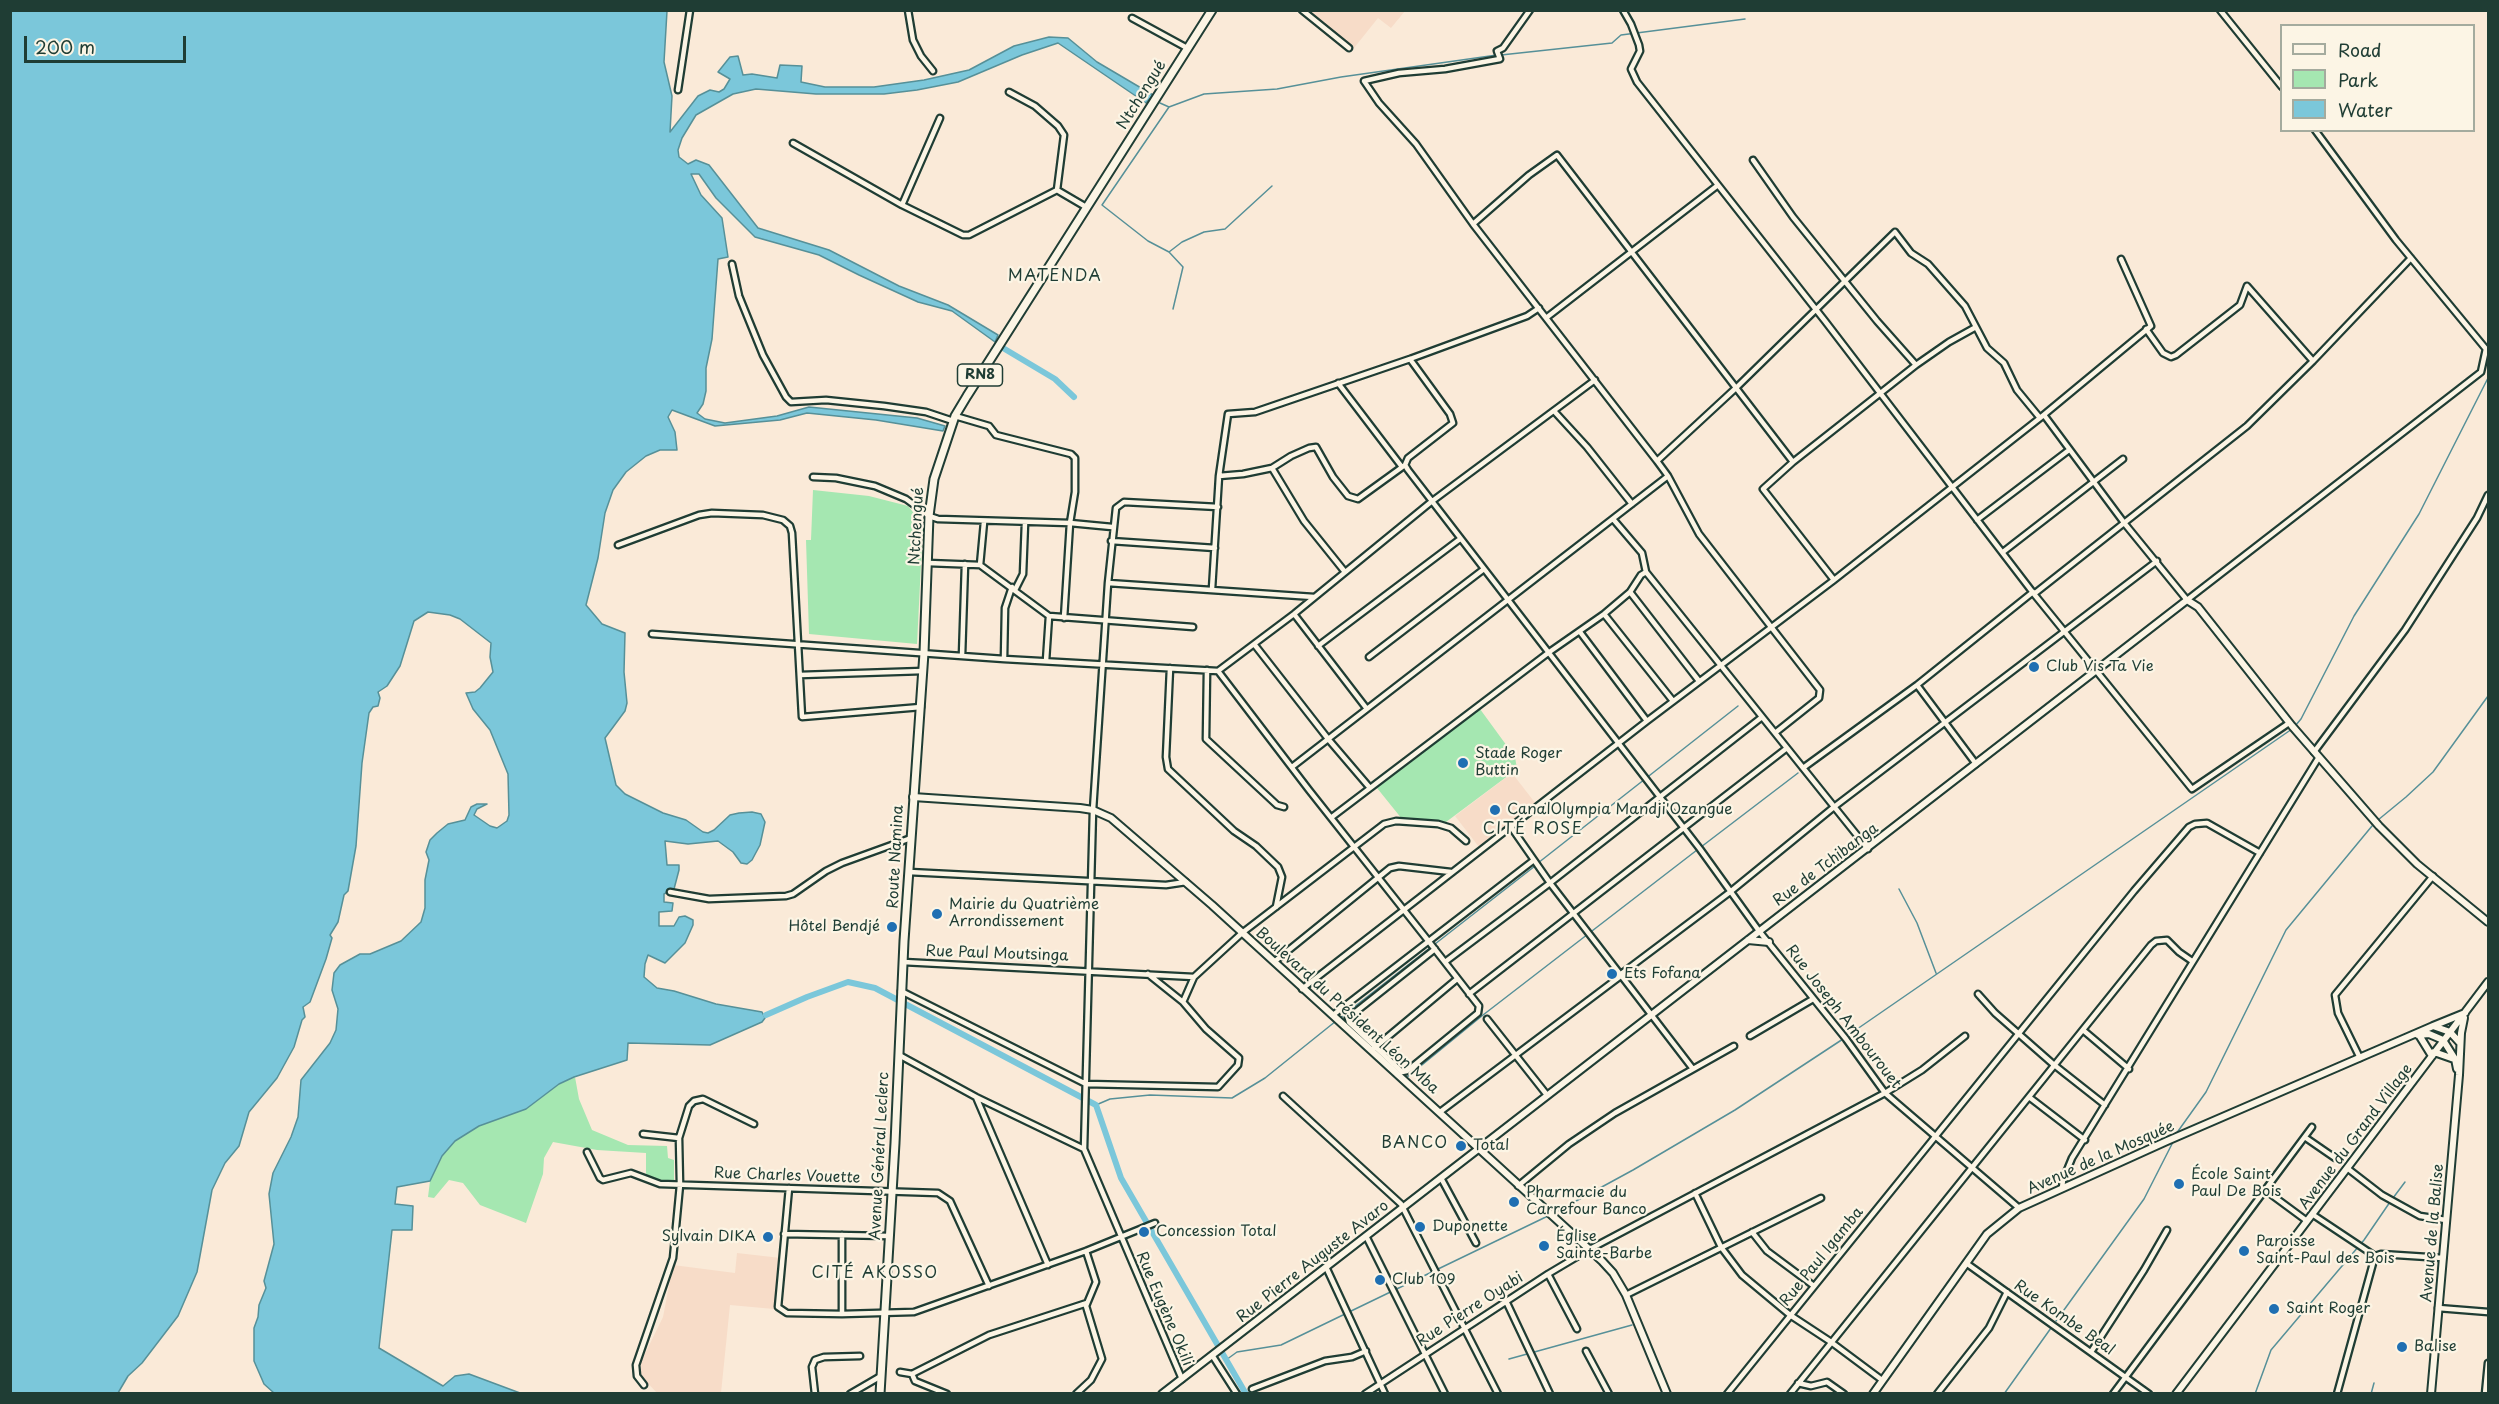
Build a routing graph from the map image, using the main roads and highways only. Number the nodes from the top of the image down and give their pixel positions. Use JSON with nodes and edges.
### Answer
{"nodes":[{"id":1,"x":1212,"y":10,"type":"edge"},
{"id":2,"x":913,"y":797,"type":"joint"},
{"id":3,"x":901,"y":993,"type":"joint"},
{"id":4,"x":880,"y":1394,"type":"edge"}],
"edges":[{"from":1,"to":2,"type":"main road","name":"Ntchengué","number":"RN8"},
{"from":2,"to":3,"type":"main road","name":"Route Namina"},
{"from":3,"to":4,"type":"main road","name":"Avenue Général Leclerc"}]}
